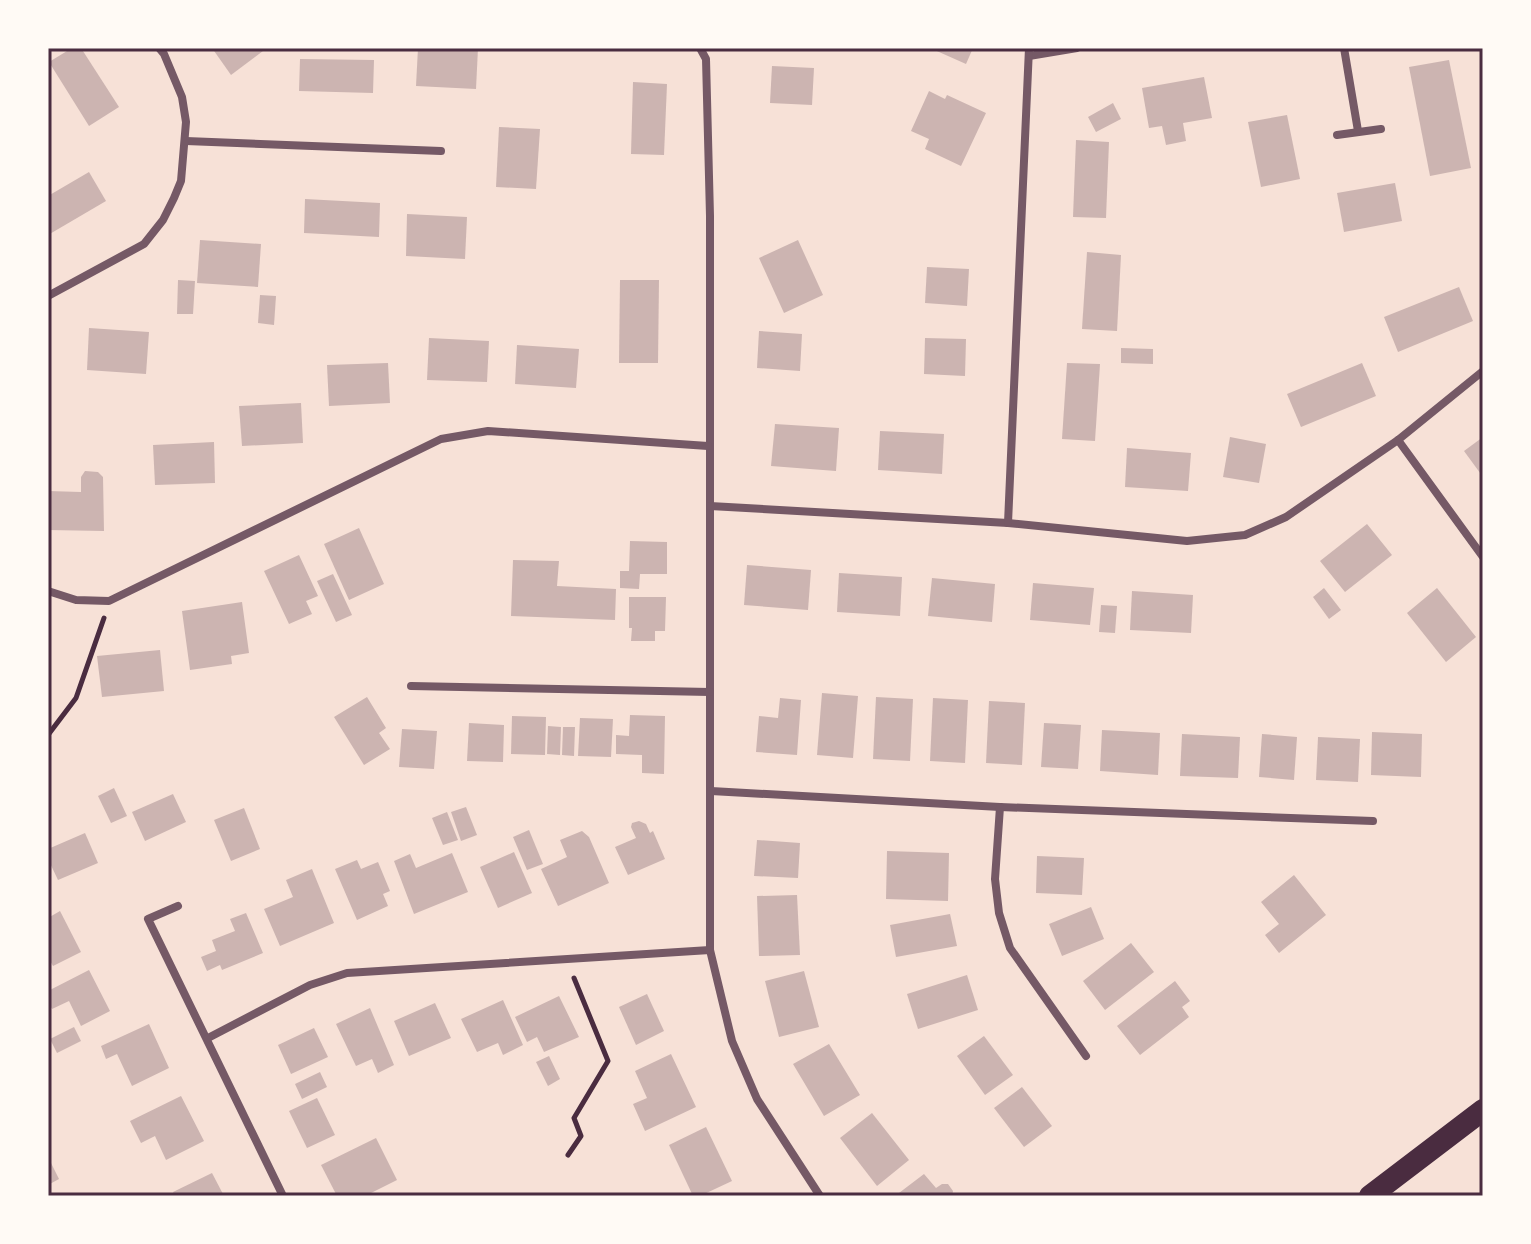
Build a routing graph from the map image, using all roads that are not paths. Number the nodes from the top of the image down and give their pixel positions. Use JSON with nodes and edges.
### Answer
{"nodes":[{"id":1,"x":159,"y":48,"type":"edge"},
{"id":2,"x":700,"y":48,"type":"edge"},
{"id":3,"x":1077,"y":48,"type":"edge"},
{"id":4,"x":1344,"y":48,"type":"edge"},
{"id":5,"x":1029,"y":52,"type":"edge"},
{"id":6,"x":1381,"y":129,"type":"dead end"},
{"id":7,"x":1358,"y":131,"type":"junction"},
{"id":8,"x":1337,"y":135,"type":"dead end"},
{"id":9,"x":186,"y":141,"type":"junction"},
{"id":10,"x":441,"y":151,"type":"dead end"},
{"id":11,"x":48,"y":296,"type":"edge"},
{"id":12,"x":1483,"y":371,"type":"edge"},
{"id":13,"x":1398,"y":440,"type":"junction"},
{"id":14,"x":708,"y":446,"type":"junction"},
{"id":15,"x":710,"y":506,"type":"junction"},
{"id":16,"x":1008,"y":523,"type":"junction"},
{"id":17,"x":1483,"y":557,"type":"edge"},
{"id":18,"x":48,"y":591,"type":"edge"},
{"id":19,"x":411,"y":686,"type":"dead end"},
{"id":20,"x":710,"y":692,"type":"junction"},
{"id":21,"x":711,"y":791,"type":"junction"},
{"id":22,"x":1000,"y":807,"type":"junction"},
{"id":23,"x":1373,"y":821,"type":"dead end"},
{"id":24,"x":178,"y":906,"type":"dead end"},
{"id":25,"x":710,"y":950,"type":"junction"},
{"id":26,"x":208,"y":1038,"type":"junction"},
{"id":27,"x":1086,"y":1056,"type":"dead end"},
{"id":28,"x":1483,"y":1110,"type":"edge"},
{"id":29,"x":283,"y":1196,"type":"edge"},
{"id":30,"x":820,"y":1196,"type":"edge"},
{"id":31,"x":1370,"y":1196,"type":"edge"}],
"edges":[{"from":1,"to":9,"type":"street"},
{"from":2,"to":14,"type":"street"},
{"from":3,"to":5,"type":"street"},
{"from":4,"to":7,"type":"street"},
{"from":5,"to":16,"type":"street"},
{"from":6,"to":7,"type":"street"},
{"from":7,"to":8,"type":"street"},
{"from":9,"to":10,"type":"street"},
{"from":9,"to":11,"type":"street"},
{"from":12,"to":13,"type":"street"},
{"from":13,"to":16,"type":"street"},
{"from":13,"to":17,"type":"street"},
{"from":14,"to":15,"type":"street"},
{"from":14,"to":18,"type":"street"},
{"from":15,"to":16,"type":"street"},
{"from":15,"to":20,"type":"street"},
{"from":19,"to":20,"type":"street"},
{"from":20,"to":21,"type":"street"},
{"from":21,"to":22,"type":"street"},
{"from":21,"to":25,"type":"street"},
{"from":22,"to":23,"type":"street"},
{"from":22,"to":27,"type":"street"},
{"from":24,"to":26,"type":"street"},
{"from":25,"to":26,"type":"street"},
{"from":25,"to":30,"type":"street"},
{"from":26,"to":29,"type":"street"},
{"from":28,"to":31,"type":"highway"}]}
